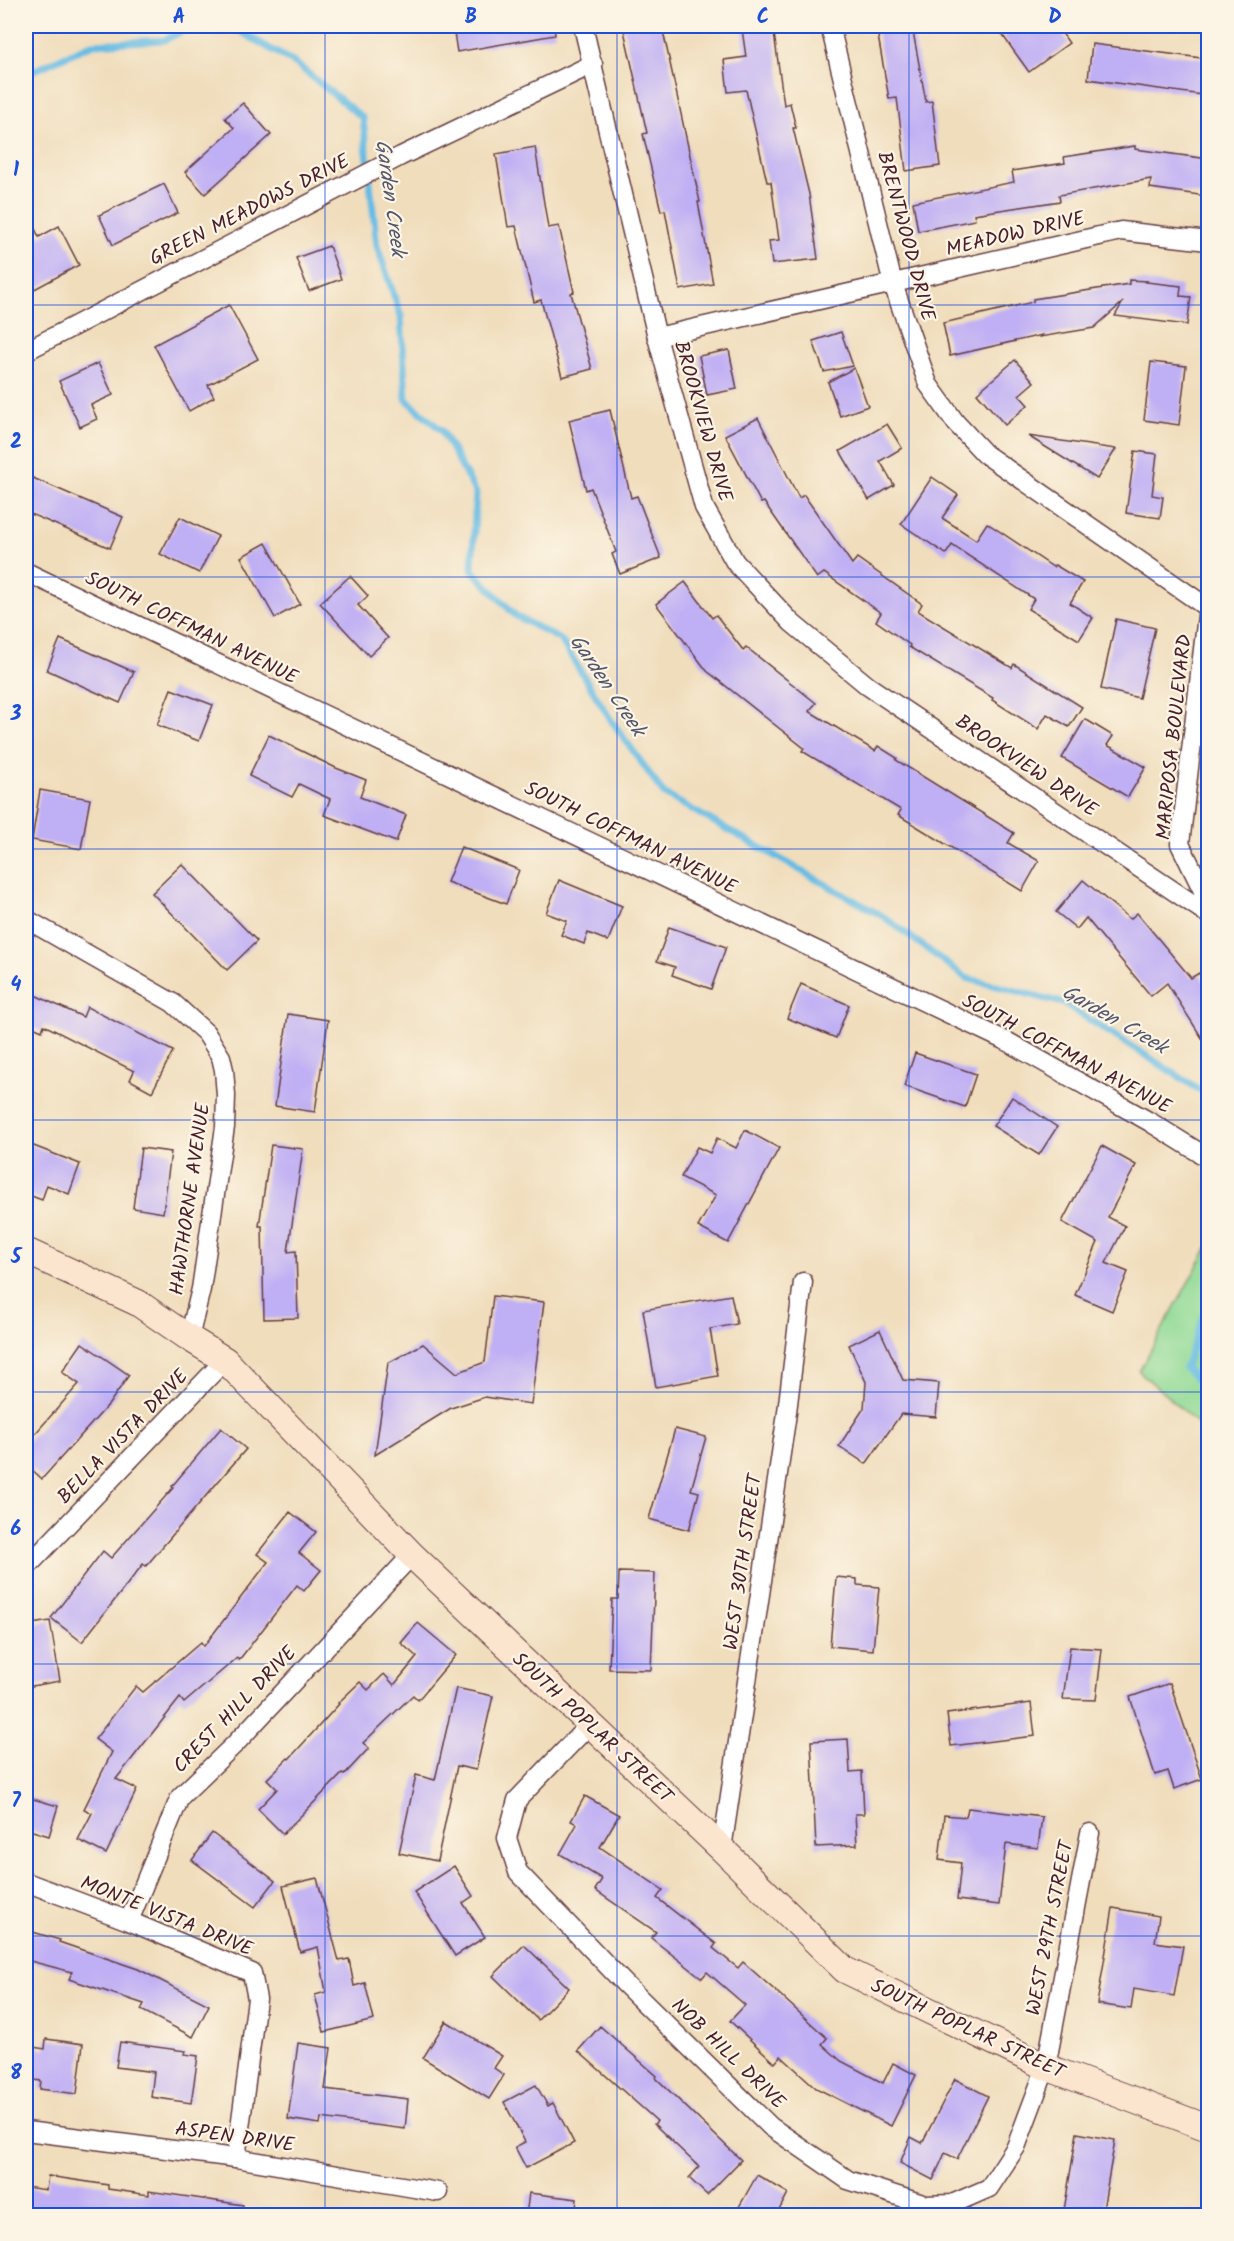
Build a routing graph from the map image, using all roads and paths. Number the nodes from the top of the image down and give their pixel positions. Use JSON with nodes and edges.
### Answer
{"nodes":[{"id":1,"x":583,"y":26,"type":"edge"},
{"id":2,"x":830,"y":26,"type":"edge"},
{"id":3,"x":593,"y":64,"type":"junction"},
{"id":4,"x":1209,"y":241,"type":"edge"},
{"id":5,"x":893,"y":284,"type":"junction"},
{"id":6,"x":657,"y":337,"type":"junction"},
{"id":7,"x":26,"y":351,"type":"edge"},
{"id":8,"x":26,"y":572,"type":"edge"},
{"id":9,"x":1208,"y":608,"type":"edge"},
{"id":10,"x":1209,"y":901,"type":"edge"},
{"id":11,"x":1209,"y":914,"type":"edge"},
{"id":12,"x":26,"y":919,"type":"edge"},
{"id":13,"x":1209,"y":1158,"type":"edge"},
{"id":14,"x":26,"y":1251,"type":"edge"},
{"id":15,"x":802,"y":1282,"type":"dead end"},
{"id":16,"x":189,"y":1338,"type":"junction"},
{"id":17,"x":225,"y":1360,"type":"junction"},
{"id":18,"x":412,"y":1555,"type":"junction"},
{"id":19,"x":26,"y":1568,"type":"edge"},
{"id":20,"x":590,"y":1724,"type":"junction"},
{"id":21,"x":1090,"y":1833,"type":"dead end"},
{"id":22,"x":722,"y":1848,"type":"junction"},
{"id":23,"x":26,"y":1882,"type":"edge"},
{"id":24,"x":129,"y":1921,"type":"junction"},
{"id":25,"x":1046,"y":2067,"type":"junction"},
{"id":26,"x":1209,"y":2128,"type":"edge"},
{"id":27,"x":26,"y":2131,"type":"edge"},
{"id":28,"x":236,"y":2158,"type":"junction"},
{"id":29,"x":438,"y":2192,"type":"dead end"}],
"edges":[{"from":1,"to":3,"type":"street","name":"BROOKVIEW DRIVE"},
{"from":2,"to":5,"type":"street","name":"BRENTWOOD DRIVE"},
{"from":3,"to":6,"type":"street","name":"BROOKVIEW DRIVE"},
{"from":3,"to":7,"type":"street","name":"GREEN MEADOWS DRIVE"},
{"from":4,"to":5,"type":"street","name":"MEADOW DRIVE"},
{"from":5,"to":6,"type":"street","name":"MEADOW DRIVE"},
{"from":5,"to":9,"type":"street","name":"BRENTWOOD DRIVE"},
{"from":6,"to":11,"type":"street","name":"BROOKVIEW DRIVE"},
{"from":8,"to":13,"type":"street","name":"SOUTH COFFMAN AVENUE"},
{"from":9,"to":10,"type":"street","name":"MARIPOSA BOULEVARD"},
{"from":12,"to":16,"type":"street","name":"HAWTHORNE AVENUE"},
{"from":14,"to":16,"type":"main road","name":"SOUTH POPLAR STREET"},
{"from":15,"to":22,"type":"street","name":"WEST 30TH STREET"},
{"from":16,"to":17,"type":"main road","name":"SOUTH POPLAR STREET"},
{"from":17,"to":18,"type":"main road","name":"SOUTH POPLAR STREET"},
{"from":17,"to":19,"type":"street","name":"BELLA VISTA DRIVE"},
{"from":18,"to":20,"type":"main road","name":"SOUTH POPLAR STREET"},
{"from":18,"to":24,"type":"street","name":"CREST HILL DRIVE"},
{"from":20,"to":22,"type":"main road","name":"SOUTH POPLAR STREET"},
{"from":20,"to":25,"type":"street","name":"NOB HILL DRIVE"},
{"from":21,"to":25,"type":"street","name":"WEST 29TH STREET"},
{"from":22,"to":25,"type":"main road","name":"SOUTH POPLAR STREET"},
{"from":23,"to":24,"type":"street","name":"MONTE VISTA DRIVE"},
{"from":24,"to":28,"type":"street","name":"MONTE VISTA DRIVE"},
{"from":25,"to":26,"type":"main road","name":"SOUTH POPLAR STREET"},
{"from":27,"to":28,"type":"street","name":"ASPEN DRIVE"},
{"from":28,"to":29,"type":"street","name":"ASPEN DRIVE"}]}
